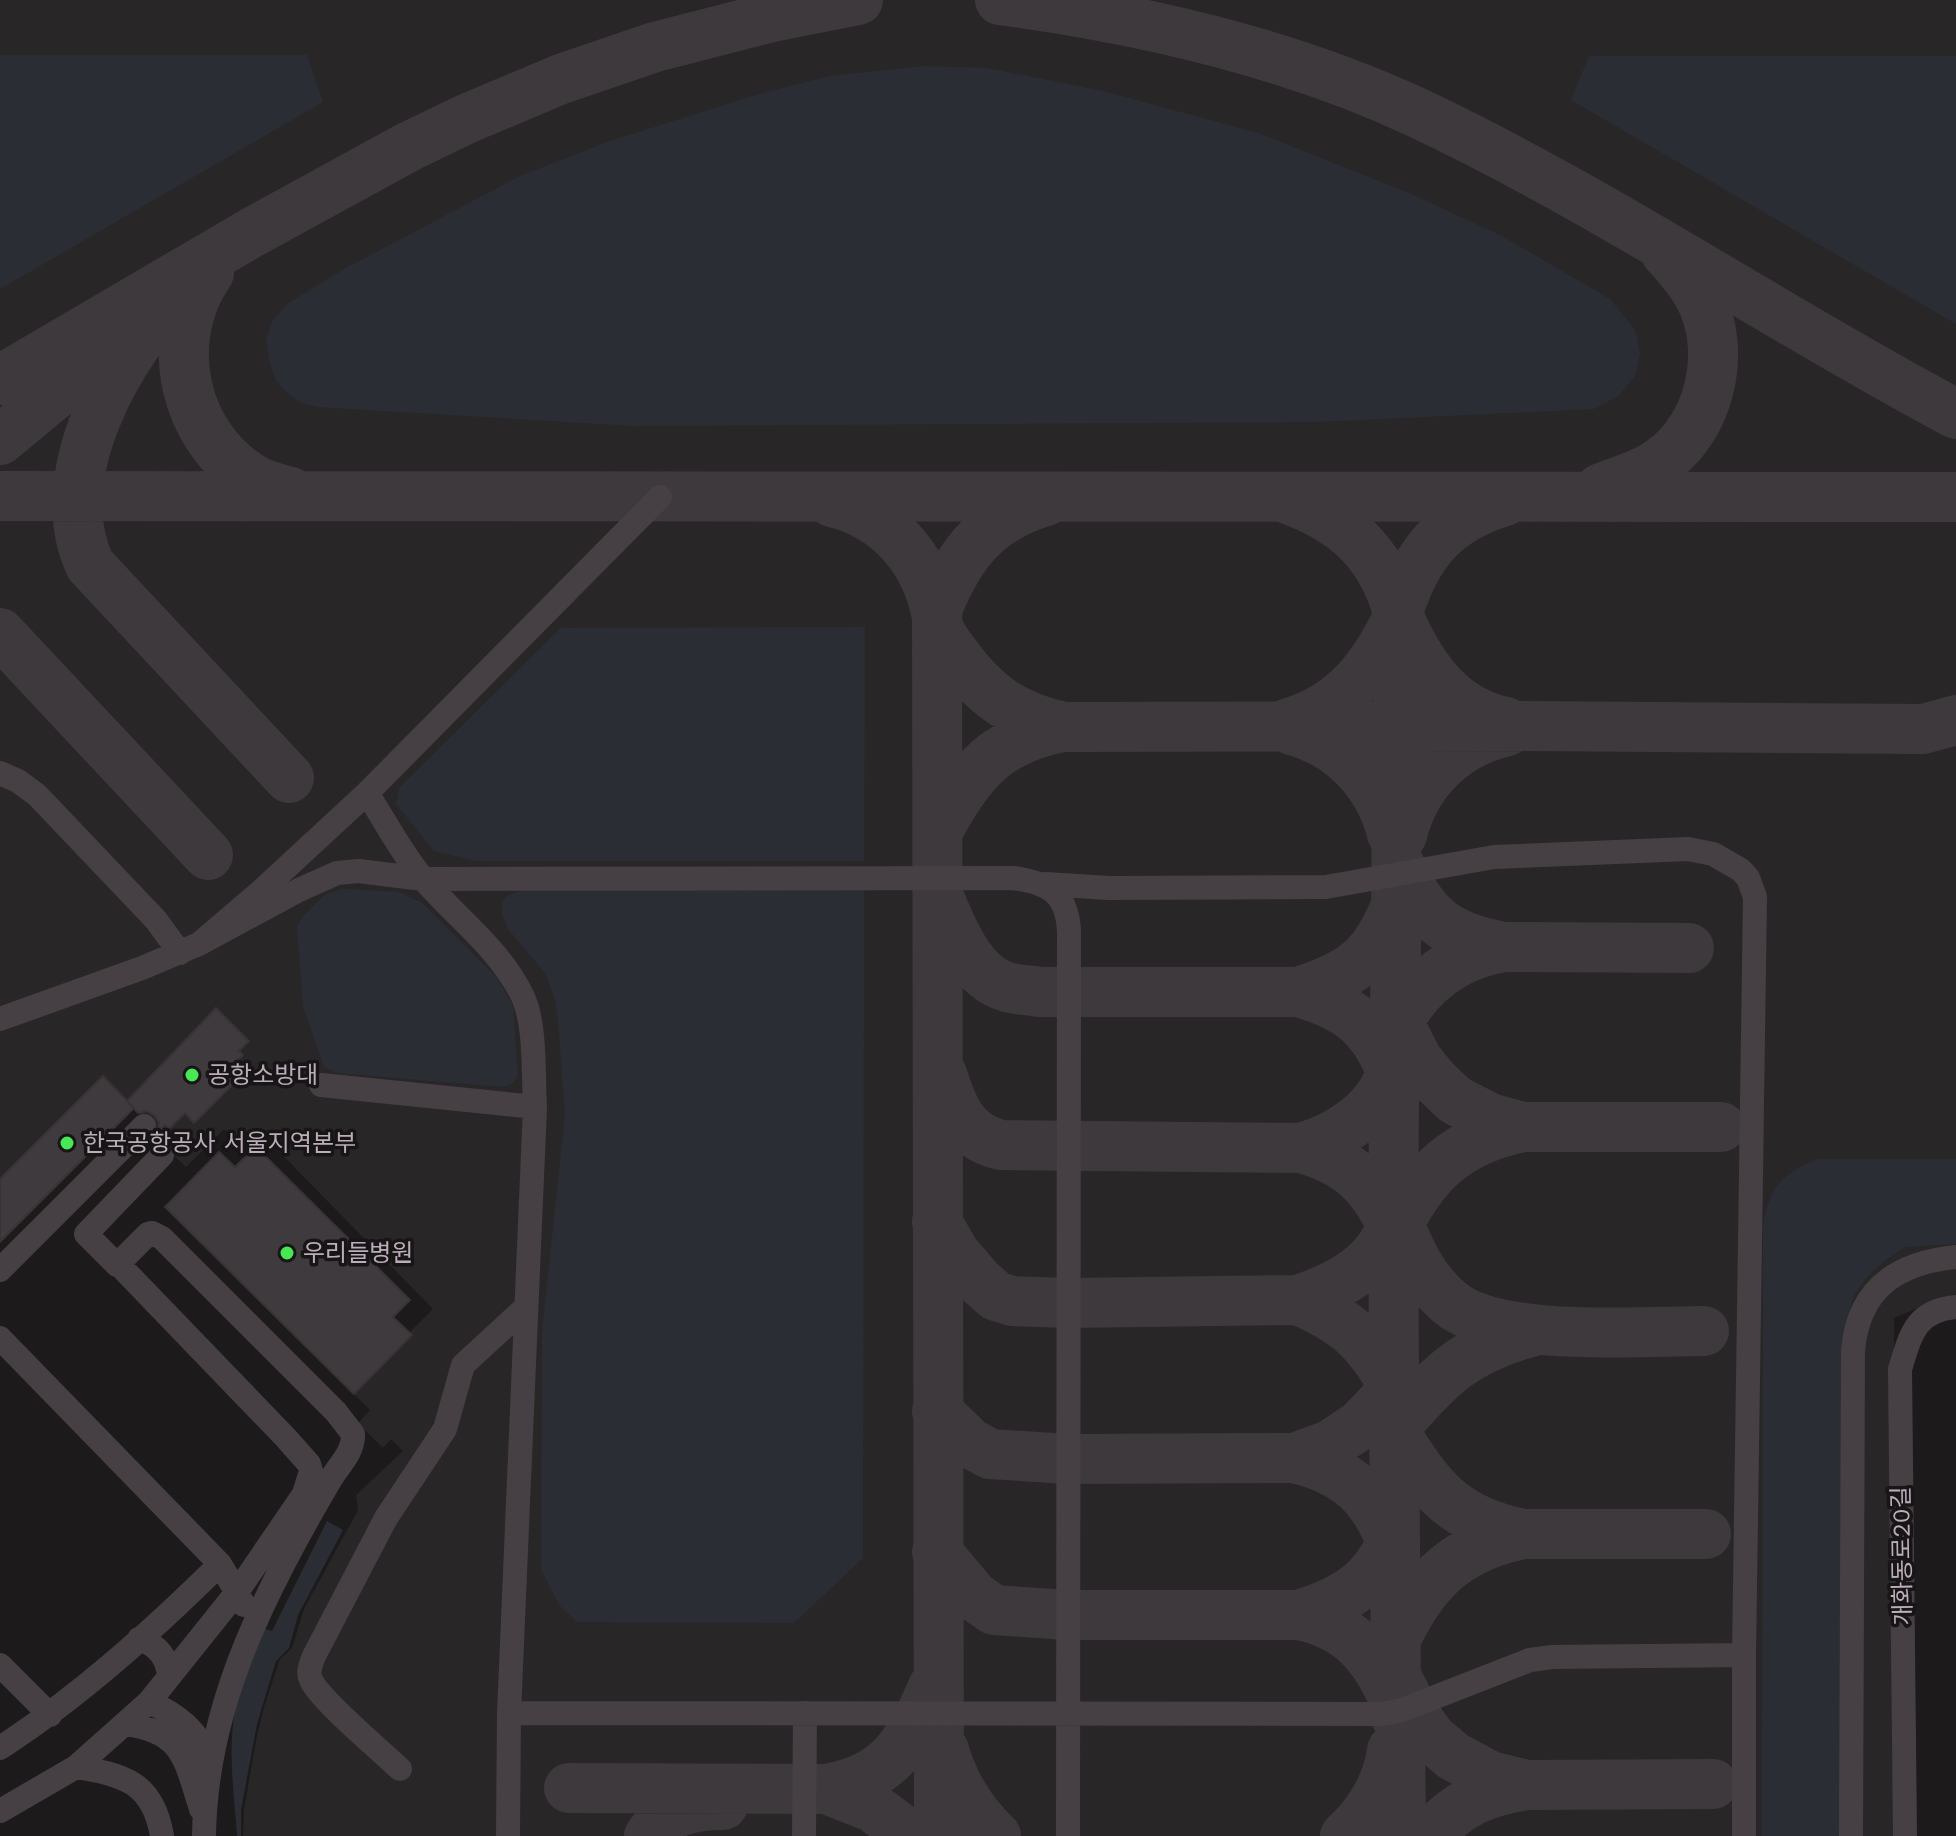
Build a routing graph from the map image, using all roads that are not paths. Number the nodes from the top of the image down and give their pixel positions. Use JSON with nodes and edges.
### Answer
{"nodes":[{"id":1,"x":660,"y":497,"type":"dead end"},
{"id":2,"x":0,"y":773,"type":"edge"},
{"id":3,"x":367,"y":793,"type":"junction"},
{"id":4,"x":423,"y":879,"type":"junction"},
{"id":5,"x":1045,"y":884,"type":"junction"},
{"id":6,"x":189,"y":949,"type":"junction"},
{"id":7,"x":0,"y":1019,"type":"edge"},
{"id":8,"x":321,"y":1085,"type":"dead end"},
{"id":9,"x":535,"y":1107,"type":"junction"},
{"id":10,"x":144,"y":1126,"type":"dead end"},
{"id":11,"x":162,"y":1155,"type":"dead end"},
{"id":12,"x":60,"y":1211,"type":"junction"},
{"id":13,"x":86,"y":1234,"type":"junction"},
{"id":14,"x":1956,"y":1257,"type":"edge"},
{"id":15,"x":121,"y":1268,"type":"junction"},
{"id":16,"x":0,"y":1270,"type":"edge"},
{"id":17,"x":526,"y":1307,"type":"junction"},
{"id":18,"x":1956,"y":1307,"type":"edge"},
{"id":19,"x":0,"y":1338,"type":"edge"},
{"id":20,"x":220,"y":1564,"type":"junction"},
{"id":21,"x":237,"y":1592,"type":"junction"},
{"id":22,"x":255,"y":1624,"type":"junction"},
{"id":23,"x":139,"y":1639,"type":"junction"},
{"id":24,"x":1744,"y":1655,"type":"junction"},
{"id":25,"x":169,"y":1677,"type":"junction"},
{"id":26,"x":5,"y":1681,"type":"edge"},
{"id":27,"x":149,"y":1702,"type":"junction"},
{"id":28,"x":1067,"y":1712,"type":"junction"},
{"id":29,"x":509,"y":1713,"type":"junction"},
{"id":30,"x":805,"y":1713,"type":"junction"},
{"id":31,"x":50,"y":1715,"type":"junction"},
{"id":32,"x":125,"y":1724,"type":"junction"},
{"id":33,"x":0,"y":1748,"type":"edge"},
{"id":34,"x":211,"y":1761,"type":"junction"},
{"id":35,"x":76,"y":1767,"type":"junction"},
{"id":36,"x":400,"y":1769,"type":"dead end"},
{"id":37,"x":0,"y":1811,"type":"edge"},
{"id":38,"x":204,"y":1827,"type":"edge"},
{"id":39,"x":162,"y":1836,"type":"edge"},
{"id":40,"x":508,"y":1836,"type":"edge"},
{"id":41,"x":804,"y":1836,"type":"edge"},
{"id":42,"x":1068,"y":1836,"type":"edge"},
{"id":43,"x":1744,"y":1836,"type":"edge"},
{"id":44,"x":1851,"y":1836,"type":"edge"},
{"id":45,"x":1905,"y":1836,"type":"edge"}],
"edges":[{"from":1,"to":3,"type":"street"},
{"from":2,"to":6,"type":"street"},
{"from":3,"to":4,"type":"street"},
{"from":3,"to":6,"type":"street"},
{"from":4,"to":5,"type":"street"},
{"from":4,"to":6,"type":"street"},
{"from":4,"to":9,"type":"street"},
{"from":5,"to":24,"type":"street"},
{"from":5,"to":28,"type":"street"},
{"from":6,"to":7,"type":"street"},
{"from":8,"to":9,"type":"street"},
{"from":9,"to":17,"type":"street"},
{"from":10,"to":12,"type":"street"},
{"from":11,"to":13,"type":"street"},
{"from":12,"to":13,"type":"street"},
{"from":12,"to":16,"type":"street"},
{"from":13,"to":15,"type":"street"},
{"from":14,"to":44,"type":"street"},
{"from":15,"to":21,"type":"street"},
{"from":15,"to":22,"type":"street"},
{"from":17,"to":29,"type":"street"},
{"from":17,"to":36,"type":"street"},
{"from":18,"to":45,"type":"street","name":"개화동로20길"},
{"from":19,"to":20,"type":"street"},
{"from":20,"to":21,"type":"street"},
{"from":20,"to":23,"type":"street"},
{"from":21,"to":22,"type":"street"},
{"from":21,"to":25,"type":"street"},
{"from":22,"to":34,"type":"street"},
{"from":23,"to":25,"type":"street"},
{"from":23,"to":31,"type":"street"},
{"from":24,"to":28,"type":"street"},
{"from":24,"to":43,"type":"street"},
{"from":25,"to":27,"type":"street"},
{"from":26,"to":31,"type":"street"},
{"from":27,"to":32,"type":"street"},
{"from":27,"to":34,"type":"street"},
{"from":28,"to":30,"type":"street"},
{"from":28,"to":42,"type":"street"},
{"from":29,"to":30,"type":"street"},
{"from":29,"to":40,"type":"street"},
{"from":30,"to":41,"type":"street"},
{"from":31,"to":33,"type":"street"},
{"from":32,"to":35,"type":"street"},
{"from":32,"to":38,"type":"street"},
{"from":34,"to":38,"type":"street"},
{"from":35,"to":37,"type":"street"},
{"from":35,"to":39,"type":"street"}]}
